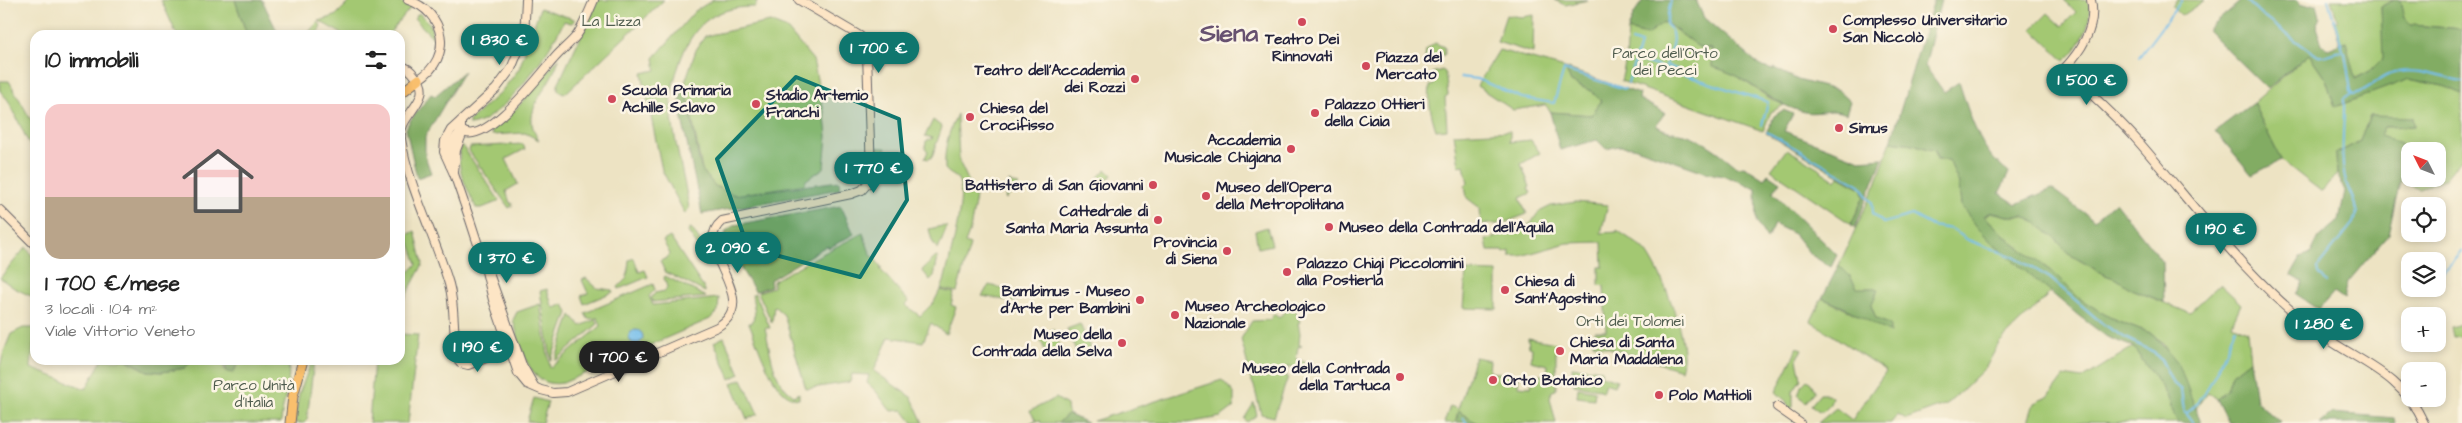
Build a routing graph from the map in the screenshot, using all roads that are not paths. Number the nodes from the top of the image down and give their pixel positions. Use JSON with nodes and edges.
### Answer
{"nodes":[{"id":1,"x":408,"y":0,"type":"edge"},
{"id":2,"x":526,"y":0,"type":"edge"},
{"id":3,"x":594,"y":0,"type":"edge"},
{"id":4,"x":799,"y":0,"type":"edge"},
{"id":5,"x":2091,"y":0,"type":"edge"},
{"id":6,"x":418,"y":2,"type":"edge"},
{"id":7,"x":405,"y":68,"type":"edge"},
{"id":8,"x":419,"y":79,"type":"junction"},
{"id":9,"x":405,"y":86,"type":"edge"},
{"id":10,"x":405,"y":90,"type":"edge"},
{"id":11,"x":405,"y":119,"type":"edge"},
{"id":12,"x":464,"y":129,"type":"junction"},
{"id":13,"x":405,"y":154,"type":"edge"},
{"id":14,"x":454,"y":174,"type":"junction"},
{"id":15,"x":0,"y":210,"type":"edge"},
{"id":16,"x":30,"y":240,"type":"edge"},
{"id":17,"x":484,"y":263,"type":"junction"},
{"id":18,"x":509,"y":349,"type":"junction"},
{"id":19,"x":496,"y":355,"type":"junction"},
{"id":20,"x":512,"y":358,"type":"junction"},
{"id":21,"x":295,"y":365,"type":"edge"},
{"id":22,"x":302,"y":365,"type":"edge"},
{"id":23,"x":534,"y":386,"type":"junction"},
{"id":24,"x":1776,"y":407,"type":"dead end"},
{"id":25,"x":285,"y":423,"type":"edge"},
{"id":26,"x":290,"y":423,"type":"edge"},
{"id":27,"x":1800,"y":423,"type":"edge"},
{"id":28,"x":2424,"y":423,"type":"edge"}],
"edges":[{"from":1,"to":6,"type":"street"},
{"from":2,"to":12,"type":"street"},
{"from":3,"to":12,"type":"street"},
{"from":4,"to":23,"type":"street"},
{"from":5,"to":28,"type":"street"},
{"from":6,"to":8,"type":"street"},
{"from":7,"to":8,"type":"street"},
{"from":8,"to":9,"type":"main road"},
{"from":8,"to":10,"type":"main road"},
{"from":8,"to":11,"type":"street"},
{"from":12,"to":14,"type":"street"},
{"from":12,"to":14,"type":"street"},
{"from":13,"to":19,"type":"street"},
{"from":14,"to":17,"type":"street"},
{"from":15,"to":16,"type":"street"},
{"from":17,"to":18,"type":"street"},
{"from":17,"to":23,"type":"street"},
{"from":18,"to":19,"type":"street"},
{"from":18,"to":20,"type":"street"},
{"from":18,"to":23,"type":"street"},
{"from":19,"to":20,"type":"street"},
{"from":20,"to":23,"type":"street"},
{"from":21,"to":25,"type":"main road"},
{"from":22,"to":26,"type":"main road"},
{"from":24,"to":27,"type":"street"}]}
